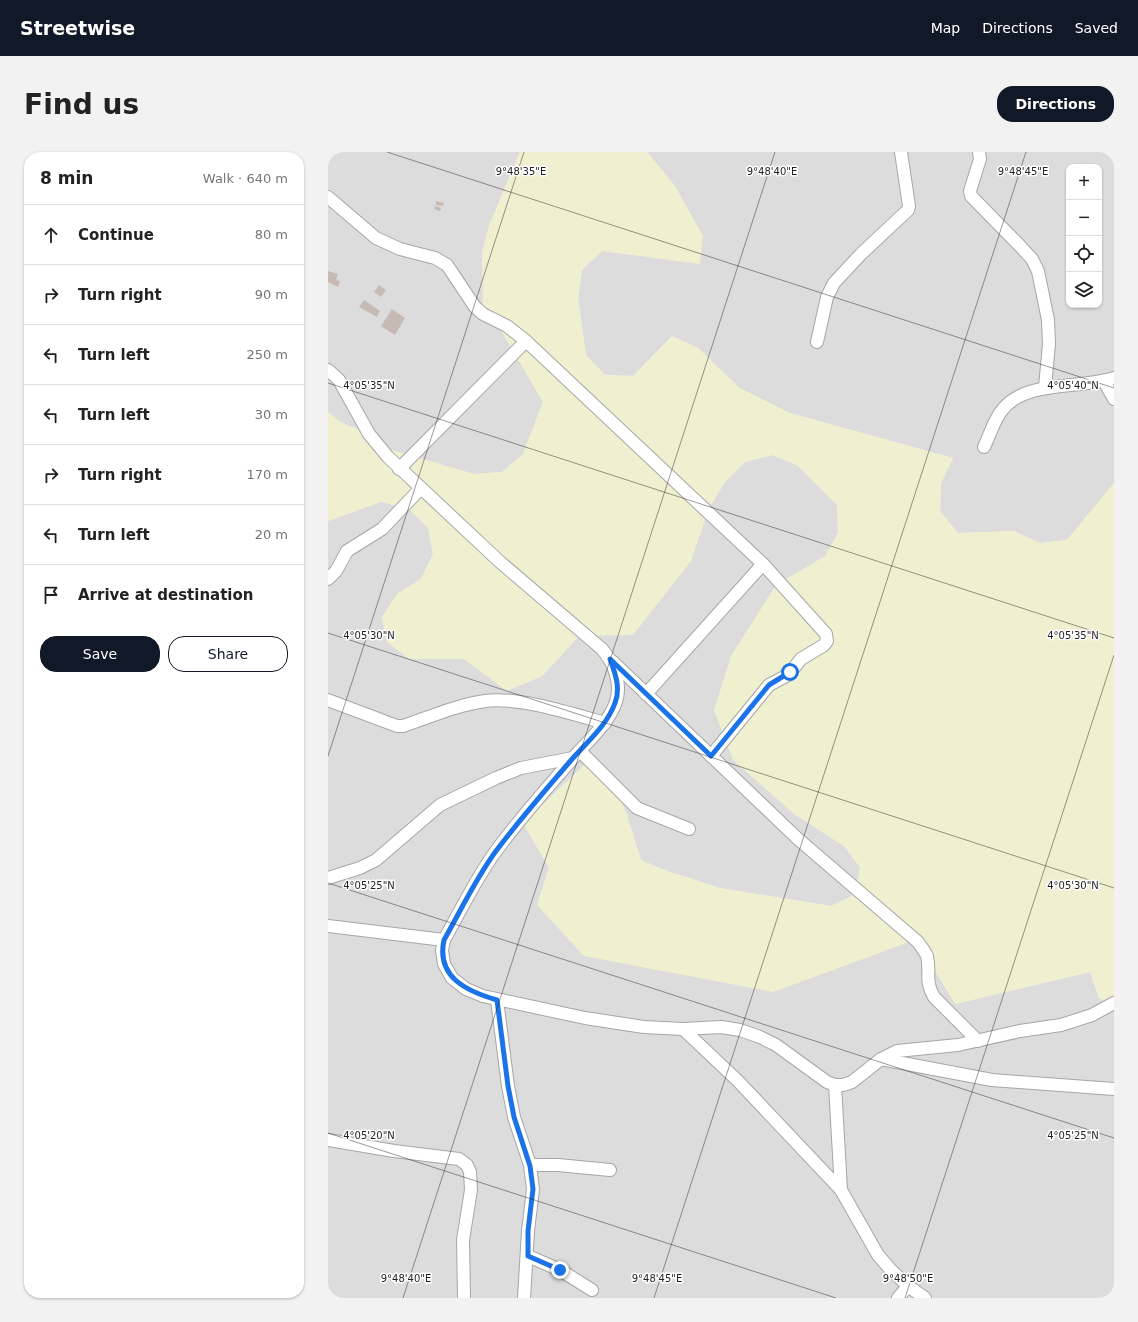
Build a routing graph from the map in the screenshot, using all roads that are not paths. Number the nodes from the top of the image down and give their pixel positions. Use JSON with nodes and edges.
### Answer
{"nodes":[{"id":1,"x":901,"y":152,"type":"edge"},
{"id":2,"x":979,"y":152,"type":"edge"},
{"id":3,"x":328,"y":197,"type":"edge"},
{"id":4,"x":526,"y":341,"type":"junction"},
{"id":5,"x":817,"y":342,"type":"dead end"},
{"id":6,"x":328,"y":370,"type":"edge"},
{"id":7,"x":1109,"y":380,"type":"edge"},
{"id":8,"x":1045,"y":388,"type":"junction"},
{"id":9,"x":1114,"y":399,"type":"edge"},
{"id":10,"x":984,"y":447,"type":"dead end"},
{"id":11,"x":399,"y":469,"type":"junction"},
{"id":12,"x":421,"y":488,"type":"junction"},
{"id":13,"x":763,"y":564,"type":"junction"},
{"id":14,"x":328,"y":579,"type":"edge"},
{"id":15,"x":610,"y":659,"type":"junction"},
{"id":16,"x":646,"y":694,"type":"junction"},
{"id":17,"x":328,"y":700,"type":"edge"},
{"id":18,"x":605,"y":723,"type":"junction"},
{"id":19,"x":577,"y":754,"type":"junction"},
{"id":20,"x":711,"y":756,"type":"junction"},
{"id":21,"x":689,"y":829,"type":"dead end"},
{"id":22,"x":328,"y":878,"type":"edge"},
{"id":23,"x":328,"y":926,"type":"edge"},
{"id":24,"x":444,"y":940,"type":"junction"},
{"id":25,"x":497,"y":1000,"type":"junction"},
{"id":26,"x":1114,"y":1003,"type":"edge"},
{"id":27,"x":683,"y":1029,"type":"junction"},
{"id":28,"x":978,"y":1041,"type":"junction"},
{"id":29,"x":881,"y":1059,"type":"junction"},
{"id":30,"x":835,"y":1085,"type":"junction"},
{"id":31,"x":1114,"y":1089,"type":"edge"},
{"id":32,"x":328,"y":1140,"type":"edge"},
{"id":33,"x":530,"y":1166,"type":"junction"},
{"id":34,"x":610,"y":1170,"type":"dead end"},
{"id":35,"x":841,"y":1190,"type":"junction"},
{"id":36,"x":528,"y":1256,"type":"junction"},
{"id":37,"x":908,"y":1286,"type":"junction"},
{"id":38,"x":592,"y":1290,"type":"dead end"},
{"id":39,"x":464,"y":1298,"type":"edge"},
{"id":40,"x":524,"y":1298,"type":"edge"},
{"id":41,"x":898,"y":1298,"type":"edge"},
{"id":42,"x":925,"y":1298,"type":"edge"}],
"edges":[{"from":1,"to":5,"type":"street"},
{"from":2,"to":8,"type":"street"},
{"from":3,"to":4,"type":"street"},
{"from":4,"to":11,"type":"street"},
{"from":4,"to":13,"type":"street"},
{"from":6,"to":11,"type":"street"},
{"from":7,"to":8,"type":"street"},
{"from":7,"to":9,"type":"street"},
{"from":8,"to":10,"type":"street"},
{"from":11,"to":12,"type":"street"},
{"from":12,"to":14,"type":"street"},
{"from":12,"to":15,"type":"street"},
{"from":13,"to":16,"type":"street"},
{"from":13,"to":20,"type":"street"},
{"from":15,"to":16,"type":"street"},
{"from":15,"to":18,"type":"street"},
{"from":16,"to":20,"type":"street"},
{"from":17,"to":18,"type":"street"},
{"from":18,"to":19,"type":"street"},
{"from":19,"to":21,"type":"street"},
{"from":19,"to":22,"type":"street"},
{"from":19,"to":24,"type":"street"},
{"from":20,"to":28,"type":"street"},
{"from":23,"to":24,"type":"street"},
{"from":24,"to":25,"type":"street"},
{"from":25,"to":27,"type":"street"},
{"from":25,"to":33,"type":"street"},
{"from":26,"to":28,"type":"street"},
{"from":27,"to":30,"type":"street"},
{"from":27,"to":35,"type":"street"},
{"from":28,"to":29,"type":"street"},
{"from":29,"to":30,"type":"street"},
{"from":29,"to":31,"type":"street"},
{"from":30,"to":35,"type":"street"},
{"from":32,"to":39,"type":"street"},
{"from":33,"to":34,"type":"street"},
{"from":33,"to":36,"type":"street"},
{"from":35,"to":37,"type":"street"},
{"from":36,"to":38,"type":"street"},
{"from":36,"to":40,"type":"street"},
{"from":37,"to":41,"type":"street"},
{"from":37,"to":42,"type":"street"}]}
